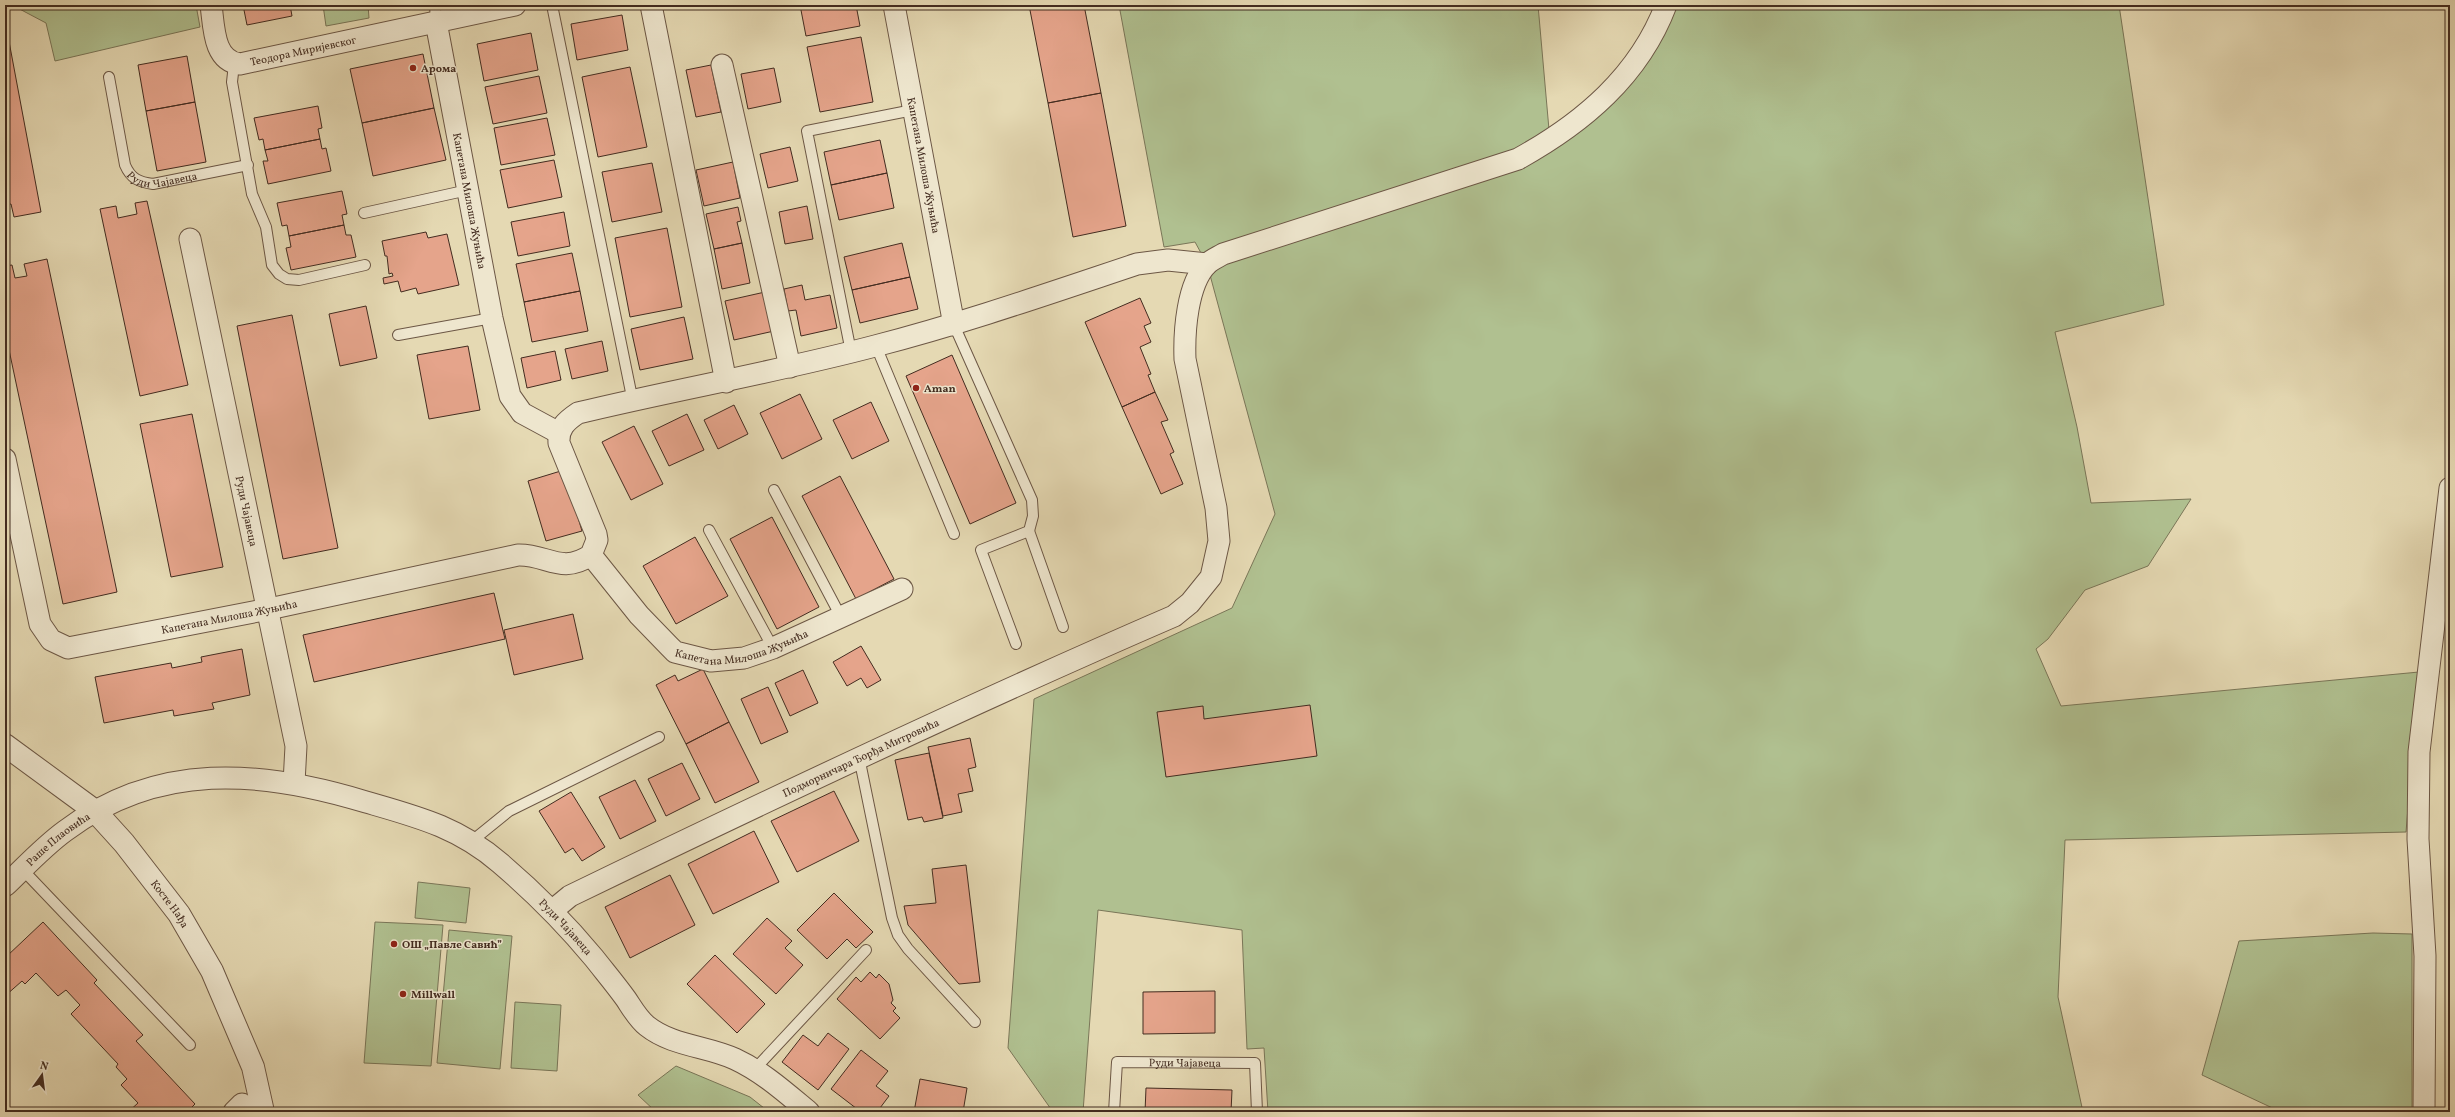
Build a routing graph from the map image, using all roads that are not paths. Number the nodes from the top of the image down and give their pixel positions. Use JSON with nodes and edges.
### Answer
{"nodes":[{"id":1,"x":211,"y":5,"type":"edge"},
{"id":2,"x":516,"y":5,"type":"edge"},
{"id":3,"x":552,"y":5,"type":"edge"},
{"id":4,"x":652,"y":5,"type":"edge"},
{"id":5,"x":894,"y":5,"type":"edge"},
{"id":6,"x":1666,"y":5,"type":"edge"},
{"id":7,"x":436,"y":14,"type":"edge"},
{"id":8,"x":234,"y":64,"type":"junction"},
{"id":9,"x":722,"y":65,"type":"dead end"},
{"id":10,"x":109,"y":77,"type":"dead end"},
{"id":11,"x":913,"y":110,"type":"junction"},
{"id":12,"x":248,"y":165,"type":"junction"},
{"id":13,"x":468,"y":190,"type":"junction"},
{"id":14,"x":364,"y":213,"type":"dead end"},
{"id":15,"x":190,"y":239,"type":"dead end"},
{"id":16,"x":1207,"y":264,"type":"junction"},
{"id":17,"x":366,"y":265,"type":"dead end"},
{"id":18,"x":492,"y":318,"type":"junction"},
{"id":19,"x":954,"y":325,"type":"junction"},
{"id":20,"x":398,"y":335,"type":"dead end"},
{"id":21,"x":876,"y":346,"type":"junction"},
{"id":22,"x":851,"y":352,"type":"junction"},
{"id":23,"x":790,"y":367,"type":"junction"},
{"id":24,"x":726,"y":382,"type":"junction"},
{"id":25,"x":633,"y":402,"type":"junction"},
{"id":26,"x":559,"y":433,"type":"junction"},
{"id":27,"x":5,"y":459,"type":"edge"},
{"id":28,"x":2450,"y":488,"type":"edge"},
{"id":29,"x":774,"y":490,"type":"dead end"},
{"id":30,"x":710,"y":530,"type":"dead end"},
{"id":31,"x":1029,"y":531,"type":"junction"},
{"id":32,"x":954,"y":534,"type":"dead end"},
{"id":33,"x":591,"y":555,"type":"junction"},
{"id":34,"x":902,"y":589,"type":"dead end"},
{"id":35,"x":269,"y":609,"type":"junction"},
{"id":36,"x":841,"y":617,"type":"junction"},
{"id":37,"x":1064,"y":627,"type":"dead end"},
{"id":38,"x":1016,"y":644,"type":"dead end"},
{"id":39,"x":773,"y":648,"type":"junction"},
{"id":40,"x":659,"y":737,"type":"dead end"},
{"id":41,"x":5,"y":746,"type":"edge"},
{"id":42,"x":859,"y":757,"type":"junction"},
{"id":43,"x":294,"y":783,"type":"junction"},
{"id":44,"x":95,"y":811,"type":"junction"},
{"id":45,"x":472,"y":841,"type":"junction"},
{"id":46,"x":22,"y":869,"type":"junction"},
{"id":47,"x":5,"y":886,"type":"edge"},
{"id":48,"x":553,"y":910,"type":"junction"},
{"id":49,"x":866,"y":950,"type":"dead end"},
{"id":50,"x":975,"y":1022,"type":"dead end"},
{"id":51,"x":190,"y":1045,"type":"dead end"},
{"id":52,"x":754,"y":1070,"type":"junction"},
{"id":53,"x":263,"y":1112,"type":"edge"},
{"id":54,"x":809,"y":1112,"type":"edge"},
{"id":55,"x":1114,"y":1112,"type":"edge"},
{"id":56,"x":1256,"y":1112,"type":"edge"},
{"id":57,"x":2424,"y":1112,"type":"edge"}],
"edges":[{"from":1,"to":8,"type":"street","name":"Теодора Миријевског"},
{"from":2,"to":7,"type":"street"},
{"from":3,"to":25,"type":"lane"},
{"from":4,"to":24,"type":"street"},
{"from":5,"to":11,"type":"street","name":"Капетана Милоша Жуњића"},
{"from":6,"to":16,"type":"street"},
{"from":7,"to":8,"type":"street","name":"Теодора Миријевског"},
{"from":7,"to":13,"type":"street","name":"Капетана Милоша Жуњића"},
{"from":8,"to":12,"type":"lane"},
{"from":9,"to":23,"type":"street"},
{"from":10,"to":12,"type":"lane","name":"Руди Чајавеца"},
{"from":11,"to":19,"type":"street","name":"Капетана Милоша Жуњића"},
{"from":11,"to":22,"type":"lane"},
{"from":12,"to":17,"type":"lane"},
{"from":13,"to":14,"type":"lane"},
{"from":13,"to":18,"type":"street","name":"Капетана Милоша Жуњића"},
{"from":15,"to":35,"type":"street","name":"Руди Чајавеца"},
{"from":16,"to":19,"type":"street"},
{"from":16,"to":42,"type":"street","name":"Подморничара Ђорђа Митровића"},
{"from":18,"to":20,"type":"lane"},
{"from":18,"to":26,"type":"street","name":"Капетана Милоша Жуњића"},
{"from":19,"to":21,"type":"street"},
{"from":19,"to":31,"type":"lane"},
{"from":21,"to":22,"type":"street"},
{"from":21,"to":32,"type":"lane"},
{"from":22,"to":23,"type":"street"},
{"from":23,"to":24,"type":"street"},
{"from":24,"to":25,"type":"street"},
{"from":25,"to":26,"type":"street"},
{"from":26,"to":33,"type":"street"},
{"from":27,"to":35,"type":"street","name":"Капетана Милоша Жуњића"},
{"from":28,"to":57,"type":"street"},
{"from":29,"to":36,"type":"lane"},
{"from":30,"to":39,"type":"lane"},
{"from":31,"to":37,"type":"lane"},
{"from":31,"to":38,"type":"lane"},
{"from":33,"to":35,"type":"street","name":"Капетана Милоша Жуњића"},
{"from":33,"to":39,"type":"street","name":"Капетана Милоша Жуњића"},
{"from":34,"to":36,"type":"street","name":"Капетана Милоша Жуњића"},
{"from":35,"to":43,"type":"street","name":"Руди Чајавеца"},
{"from":36,"to":39,"type":"street","name":"Капетана Милоша Жуњића"},
{"from":40,"to":45,"type":"lane"},
{"from":41,"to":44,"type":"street","name":"Косте Нађа"},
{"from":42,"to":48,"type":"street","name":"Подморничара Ђорђа Митровића"},
{"from":42,"to":50,"type":"lane"},
{"from":43,"to":44,"type":"street","name":"Руди Чајавеца"},
{"from":43,"to":45,"type":"street","name":"Руди Чајавеца"},
{"from":44,"to":46,"type":"street","name":"Раше Плаовића"},
{"from":44,"to":53,"type":"street","name":"Косте Нађа"},
{"from":45,"to":48,"type":"street","name":"Руди Чајавеца"},
{"from":46,"to":47,"type":"street","name":"Раше Плаовића"},
{"from":46,"to":51,"type":"lane"},
{"from":48,"to":52,"type":"street","name":"Руди Чајавеца"},
{"from":49,"to":52,"type":"lane"},
{"from":52,"to":54,"type":"street","name":"Руди Чајавеца"},
{"from":55,"to":56,"type":"lane","name":"Руди Чајавеца"}]}
